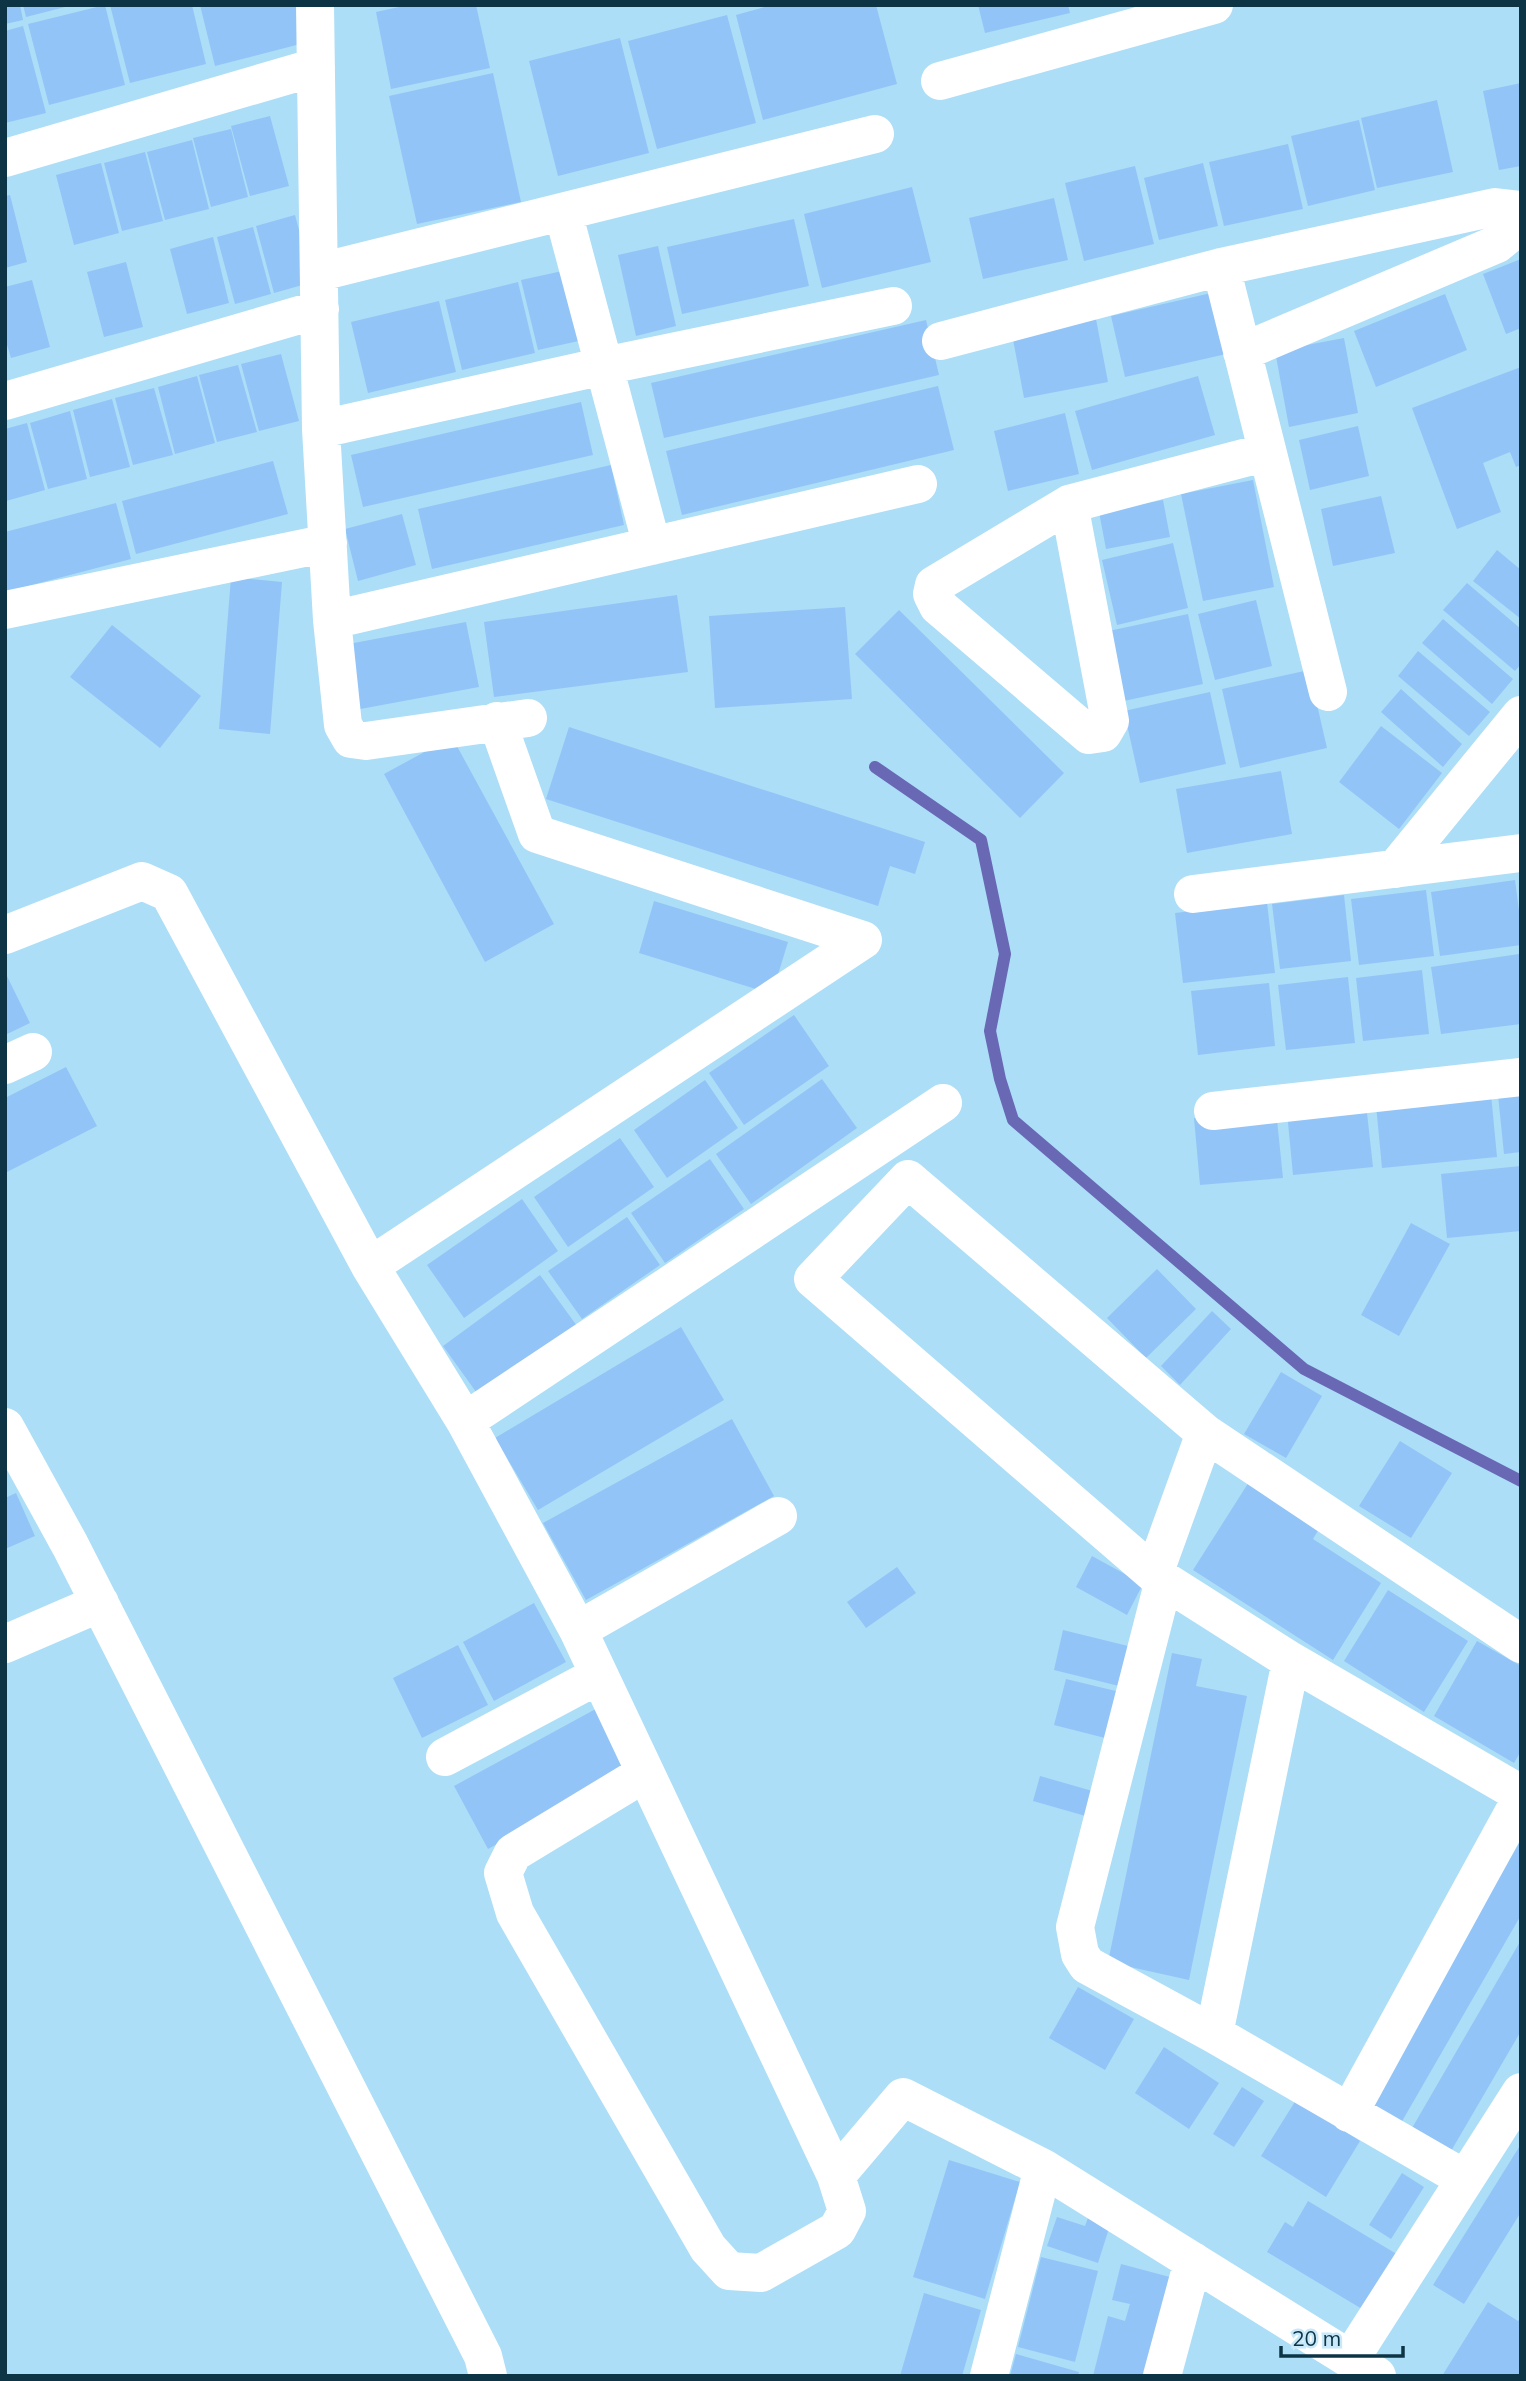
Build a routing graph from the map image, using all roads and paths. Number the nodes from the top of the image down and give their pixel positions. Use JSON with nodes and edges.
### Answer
{"nodes":[{"id":1,"x":315,"y":5,"type":"edge"},
{"id":2,"x":1214,"y":5,"type":"edge"},
{"id":3,"x":316,"y":67,"type":"junction"},
{"id":4,"x":940,"y":81,"type":"dead end"},
{"id":5,"x":875,"y":134,"type":"dead end"},
{"id":6,"x":5,"y":158,"type":"edge"},
{"id":7,"x":1521,"y":210,"type":"edge"},
{"id":8,"x":562,"y":212,"type":"junction"},
{"id":9,"x":1521,"y":224,"type":"edge"},
{"id":10,"x":1221,"y":267,"type":"junction"},
{"id":11,"x":320,"y":290,"type":"junction"},
{"id":12,"x":893,"y":306,"type":"dead end"},
{"id":13,"x":941,"y":341,"type":"dead end"},
{"id":14,"x":1242,"y":352,"type":"junction"},
{"id":15,"x":604,"y":366,"type":"junction"},
{"id":16,"x":5,"y":401,"type":"edge"},
{"id":17,"x":321,"y":429,"type":"junction"},
{"id":18,"x":1267,"y":452,"type":"junction"},
{"id":19,"x":918,"y":484,"type":"dead end"},
{"id":20,"x":1069,"y":504,"type":"junction"},
{"id":21,"x":328,"y":544,"type":"junction"},
{"id":22,"x":652,"y":546,"type":"junction"},
{"id":23,"x":5,"y":610,"type":"edge"},
{"id":24,"x":332,"y":620,"type":"junction"},
{"id":25,"x":1328,"y":692,"type":"dead end"},
{"id":26,"x":1521,"y":715,"type":"edge"},
{"id":27,"x":1521,"y":853,"type":"edge"},
{"id":28,"x":1395,"y":869,"type":"junction"},
{"id":29,"x":1193,"y":894,"type":"dead end"},
{"id":30,"x":5,"y":935,"type":"edge"},
{"id":31,"x":1521,"y":1077,"type":"edge"},
{"id":32,"x":943,"y":1102,"type":"dead end"},
{"id":33,"x":1213,"y":1111,"type":"dead end"},
{"id":34,"x":370,"y":1266,"type":"junction"},
{"id":35,"x":465,"y":1421,"type":"junction"},
{"id":36,"x":1205,"y":1433,"type":"junction"},
{"id":37,"x":7,"y":1434,"type":"edge"},
{"id":38,"x":778,"y":1516,"type":"dead end"},
{"id":39,"x":1159,"y":1577,"type":"junction"},
{"id":40,"x":100,"y":1603,"type":"junction"},
{"id":41,"x":578,"y":1630,"type":"junction"},
{"id":42,"x":5,"y":1644,"type":"edge"},
{"id":43,"x":1521,"y":1644,"type":"edge"},
{"id":44,"x":1291,"y":1661,"type":"junction"},
{"id":45,"x":598,"y":1675,"type":"junction"},
{"id":46,"x":445,"y":1757,"type":"dead end"},
{"id":47,"x":646,"y":1773,"type":"junction"},
{"id":48,"x":1521,"y":1797,"type":"edge"},
{"id":49,"x":1214,"y":2034,"type":"junction"},
{"id":50,"x":1521,"y":2092,"type":"edge"},
{"id":51,"x":1349,"y":2113,"type":"junction"},
{"id":52,"x":1043,"y":2168,"type":"junction"},
{"id":53,"x":836,"y":2176,"type":"junction"},
{"id":54,"x":1465,"y":2179,"type":"junction"},
{"id":55,"x":1193,"y":2261,"type":"junction"},
{"id":56,"x":1364,"y":2367,"type":"edge"},
{"id":57,"x":488,"y":2376,"type":"edge"},
{"id":58,"x":989,"y":2376,"type":"edge"},
{"id":59,"x":1163,"y":2376,"type":"edge"}],
"edges":[{"from":1,"to":3,"type":"street"},
{"from":2,"to":4,"type":"street"},
{"from":3,"to":6,"type":"street"},
{"from":3,"to":11,"type":"street"},
{"from":5,"to":8,"type":"street"},
{"from":7,"to":10,"type":"street"},
{"from":8,"to":11,"type":"street"},
{"from":8,"to":15,"type":"street"},
{"from":9,"to":14,"type":"street"},
{"from":10,"to":13,"type":"street"},
{"from":10,"to":14,"type":"street"},
{"from":11,"to":16,"type":"street"},
{"from":11,"to":17,"type":"street"},
{"from":12,"to":15,"type":"street"},
{"from":14,"to":18,"type":"street"},
{"from":15,"to":17,"type":"street"},
{"from":15,"to":22,"type":"street"},
{"from":17,"to":21,"type":"street"},
{"from":18,"to":20,"type":"street"},
{"from":18,"to":25,"type":"street"},
{"from":19,"to":22,"type":"street"},
{"from":20,"to":20,"type":"street"},
{"from":21,"to":23,"type":"street"},
{"from":21,"to":24,"type":"street"},
{"from":22,"to":24,"type":"street"},
{"from":24,"to":34,"type":"street"},
{"from":26,"to":28,"type":"street"},
{"from":27,"to":28,"type":"street"},
{"from":28,"to":29,"type":"street"},
{"from":30,"to":34,"type":"street"},
{"from":31,"to":33,"type":"street"},
{"from":32,"to":35,"type":"street"},
{"from":34,"to":35,"type":"street"},
{"from":35,"to":41,"type":"street"},
{"from":36,"to":39,"type":"street"},
{"from":36,"to":39,"type":"street"},
{"from":36,"to":43,"type":"street"},
{"from":37,"to":40,"type":"street"},
{"from":38,"to":41,"type":"street"},
{"from":39,"to":44,"type":"street"},
{"from":39,"to":49,"type":"street"},
{"from":40,"to":42,"type":"street"},
{"from":40,"to":57,"type":"street"},
{"from":41,"to":45,"type":"street"},
{"from":44,"to":48,"type":"street"},
{"from":44,"to":49,"type":"street"},
{"from":45,"to":46,"type":"street"},
{"from":45,"to":47,"type":"street"},
{"from":47,"to":53,"type":"street"},
{"from":47,"to":53,"type":"street"},
{"from":48,"to":51,"type":"street"},
{"from":49,"to":51,"type":"street"},
{"from":50,"to":54,"type":"street"},
{"from":51,"to":54,"type":"street"},
{"from":52,"to":53,"type":"street"},
{"from":52,"to":55,"type":"street"},
{"from":52,"to":58,"type":"street"},
{"from":54,"to":56,"type":"street"},
{"from":55,"to":56,"type":"street"},
{"from":55,"to":59,"type":"street"}]}
